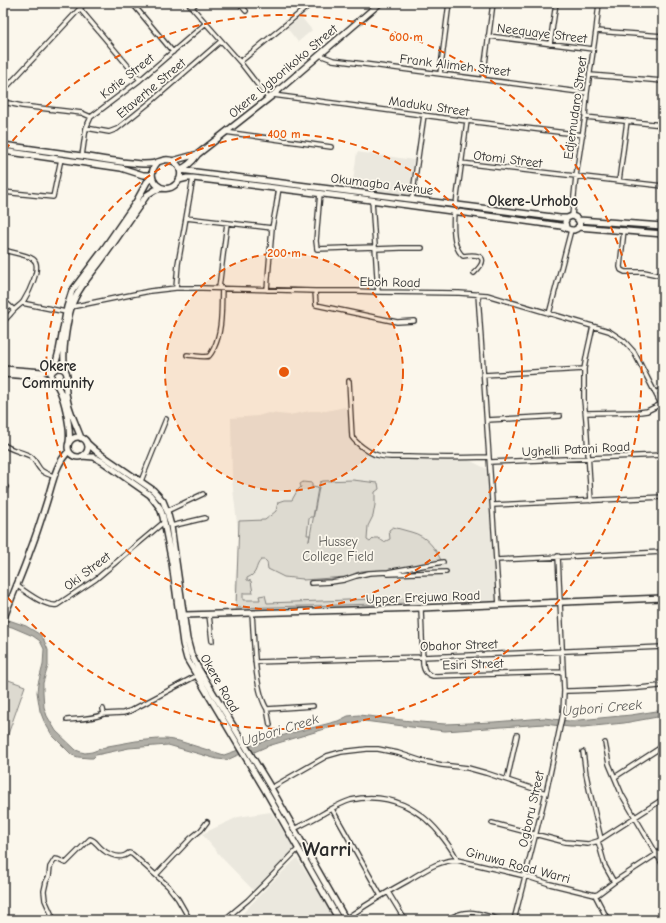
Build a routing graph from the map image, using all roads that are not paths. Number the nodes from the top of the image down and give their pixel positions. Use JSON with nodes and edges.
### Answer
{"nodes":[{"id":1,"x":84,"y":3,"type":"edge"},
{"id":2,"x":132,"y":3,"type":"edge"},
{"id":3,"x":188,"y":3,"type":"edge"},
{"id":4,"x":198,"y":3,"type":"edge"},
{"id":5,"x":239,"y":3,"type":"edge"},
{"id":6,"x":312,"y":3,"type":"edge"},
{"id":7,"x":380,"y":3,"type":"edge"},
{"id":8,"x":449,"y":3,"type":"edge"},
{"id":9,"x":493,"y":3,"type":"edge"},
{"id":10,"x":556,"y":3,"type":"edge"},
{"id":11,"x":599,"y":3,"type":"edge"},
{"id":12,"x":192,"y":7,"type":"junction"},
{"id":13,"x":80,"y":8,"type":"junction"},
{"id":14,"x":246,"y":11,"type":"dead end"},
{"id":15,"x":206,"y":23,"type":"junction"},
{"id":16,"x":596,"y":32,"type":"junction"},
{"id":17,"x":488,"y":36,"type":"junction"},
{"id":18,"x":663,"y":36,"type":"edge"},
{"id":19,"x":221,"y":41,"type":"junction"},
{"id":20,"x":550,"y":44,"type":"junction"},
{"id":21,"x":593,"y":50,"type":"junction"},
{"id":22,"x":173,"y":52,"type":"junction"},
{"id":23,"x":320,"y":55,"type":"junction"},
{"id":24,"x":240,"y":62,"type":"junction"},
{"id":25,"x":440,"y":74,"type":"junction"},
{"id":26,"x":590,"y":75,"type":"junction"},
{"id":27,"x":483,"y":79,"type":"junction"},
{"id":28,"x":140,"y":80,"type":"junction"},
{"id":29,"x":663,"y":81,"type":"edge"},
{"id":30,"x":3,"y":91,"type":"edge"},
{"id":31,"x":588,"y":93,"type":"junction"},
{"id":32,"x":273,"y":94,"type":"junction"},
{"id":33,"x":268,"y":98,"type":"junction"},
{"id":34,"x":3,"y":102,"type":"edge"},
{"id":35,"x":424,"y":115,"type":"junction"},
{"id":36,"x":91,"y":117,"type":"junction"},
{"id":37,"x":585,"y":117,"type":"junction"},
{"id":38,"x":467,"y":121,"type":"junction"},
{"id":39,"x":627,"y":121,"type":"junction"},
{"id":40,"x":663,"y":125,"type":"edge"},
{"id":41,"x":86,"y":128,"type":"junction"},
{"id":42,"x":225,"y":132,"type":"junction"},
{"id":43,"x":583,"y":135,"type":"junction"},
{"id":44,"x":3,"y":145,"type":"edge"},
{"id":45,"x":331,"y":147,"type":"dead end"},
{"id":46,"x":3,"y":151,"type":"edge"},
{"id":47,"x":198,"y":154,"type":"junction"},
{"id":48,"x":82,"y":156,"type":"junction"},
{"id":49,"x":61,"y":159,"type":"junction"},
{"id":50,"x":172,"y":161,"type":"junction"},
{"id":51,"x":157,"y":163,"type":"junction"},
{"id":52,"x":461,"y":163,"type":"junction"},
{"id":53,"x":180,"y":170,"type":"junction"},
{"id":54,"x":152,"y":176,"type":"junction"},
{"id":55,"x":576,"y":176,"type":"junction"},
{"id":56,"x":193,"y":178,"type":"junction"},
{"id":57,"x":179,"y":180,"type":"junction"},
{"id":58,"x":619,"y":181,"type":"junction"},
{"id":59,"x":663,"y":186,"type":"edge"},
{"id":60,"x":164,"y":188,"type":"junction"},
{"id":61,"x":278,"y":188,"type":"junction"},
{"id":62,"x":3,"y":192,"type":"edge"},
{"id":63,"x":320,"y":193,"type":"junction"},
{"id":64,"x":412,"y":199,"type":"junction"},
{"id":65,"x":372,"y":200,"type":"junction"},
{"id":66,"x":456,"y":204,"type":"junction"},
{"id":67,"x":454,"y":212,"type":"junction"},
{"id":68,"x":569,"y":217,"type":"junction"},
{"id":69,"x":186,"y":218,"type":"junction"},
{"id":70,"x":579,"y":220,"type":"junction"},
{"id":71,"x":227,"y":223,"type":"junction"},
{"id":72,"x":663,"y":226,"type":"edge"},
{"id":73,"x":578,"y":227,"type":"junction"},
{"id":74,"x":272,"y":228,"type":"junction"},
{"id":75,"x":568,"y":228,"type":"junction"},
{"id":76,"x":624,"y":230,"type":"junction"},
{"id":77,"x":663,"y":234,"type":"edge"},
{"id":78,"x":375,"y":248,"type":"junction"},
{"id":79,"x":422,"y":248,"type":"dead end"},
{"id":80,"x":3,"y":250,"type":"edge"},
{"id":81,"x":474,"y":273,"type":"dead end"},
{"id":82,"x":663,"y":276,"type":"edge"},
{"id":83,"x":176,"y":288,"type":"junction"},
{"id":84,"x":220,"y":288,"type":"junction"},
{"id":85,"x":267,"y":290,"type":"junction"},
{"id":86,"x":315,"y":291,"type":"junction"},
{"id":87,"x":378,"y":292,"type":"junction"},
{"id":88,"x":478,"y":294,"type":"junction"},
{"id":89,"x":3,"y":300,"type":"edge"},
{"id":90,"x":22,"y":303,"type":"junction"},
{"id":91,"x":71,"y":307,"type":"junction"},
{"id":92,"x":14,"y":310,"type":"junction"},
{"id":93,"x":66,"y":312,"type":"junction"},
{"id":94,"x":549,"y":314,"type":"junction"},
{"id":95,"x":414,"y":320,"type":"dead end"},
{"id":96,"x":3,"y":321,"type":"edge"},
{"id":97,"x":593,"y":326,"type":"junction"},
{"id":98,"x":187,"y":355,"type":"dead end"},
{"id":99,"x":3,"y":369,"type":"edge"},
{"id":100,"x":584,"y":369,"type":"junction"},
{"id":101,"x":54,"y":370,"type":"junction"},
{"id":102,"x":66,"y":372,"type":"junction"},
{"id":103,"x":3,"y":374,"type":"edge"},
{"id":104,"x":484,"y":375,"type":"junction"},
{"id":105,"x":66,"y":379,"type":"junction"},
{"id":106,"x":349,"y":381,"type":"dead end"},
{"id":107,"x":54,"y":382,"type":"junction"},
{"id":108,"x":663,"y":389,"type":"edge"},
{"id":109,"x":655,"y":393,"type":"junction"},
{"id":110,"x":662,"y":406,"type":"edge"},
{"id":111,"x":586,"y":413,"type":"junction"},
{"id":112,"x":560,"y":416,"type":"dead end"},
{"id":113,"x":166,"y":419,"type":"dead end"},
{"id":114,"x":487,"y":420,"type":"junction"},
{"id":115,"x":81,"y":438,"type":"junction"},
{"id":116,"x":69,"y":442,"type":"junction"},
{"id":117,"x":87,"y":443,"type":"junction"},
{"id":118,"x":3,"y":444,"type":"edge"},
{"id":119,"x":69,"y":451,"type":"junction"},
{"id":120,"x":663,"y":454,"type":"edge"},
{"id":121,"x":75,"y":456,"type":"junction"},
{"id":122,"x":82,"y":456,"type":"junction"},
{"id":123,"x":489,"y":456,"type":"junction"},
{"id":124,"x":589,"y":458,"type":"junction"},
{"id":125,"x":490,"y":462,"type":"junction"},
{"id":126,"x":61,"y":463,"type":"junction"},
{"id":127,"x":54,"y":476,"type":"junction"},
{"id":128,"x":141,"y":481,"type":"junction"},
{"id":129,"x":203,"y":494,"type":"dead end"},
{"id":130,"x":663,"y":498,"type":"edge"},
{"id":131,"x":591,"y":501,"type":"junction"},
{"id":132,"x":493,"y":505,"type":"junction"},
{"id":133,"x":167,"y":511,"type":"junction"},
{"id":134,"x":205,"y":518,"type":"dead end"},
{"id":135,"x":164,"y":522,"type":"junction"},
{"id":136,"x":171,"y":526,"type":"junction"},
{"id":137,"x":663,"y":552,"type":"edge"},
{"id":138,"x":558,"y":556,"type":"junction"},
{"id":139,"x":496,"y":560,"type":"junction"},
{"id":140,"x":443,"y":562,"type":"dead end"},
{"id":141,"x":446,"y":572,"type":"dead end"},
{"id":142,"x":363,"y":574,"type":"junction"},
{"id":143,"x":311,"y":583,"type":"dead end"},
{"id":144,"x":16,"y":586,"type":"junction"},
{"id":145,"x":663,"y":598,"type":"edge"},
{"id":146,"x":560,"y":603,"type":"junction"},
{"id":147,"x":499,"y":605,"type":"junction"},
{"id":148,"x":421,"y":608,"type":"junction"},
{"id":149,"x":252,"y":613,"type":"junction"},
{"id":150,"x":209,"y":614,"type":"junction"},
{"id":151,"x":185,"y":615,"type":"junction"},
{"id":152,"x":4,"y":618,"type":"edge"},
{"id":153,"x":212,"y":641,"type":"dead end"},
{"id":154,"x":663,"y":647,"type":"edge"},
{"id":155,"x":562,"y":651,"type":"junction"},
{"id":156,"x":422,"y":657,"type":"junction"},
{"id":157,"x":255,"y":662,"type":"junction"},
{"id":158,"x":562,"y":672,"type":"junction"},
{"id":159,"x":196,"y":676,"type":"junction"},
{"id":160,"x":659,"y":686,"type":"dead end"},
{"id":161,"x":564,"y":691,"type":"junction"},
{"id":162,"x":313,"y":706,"type":"dead end"},
{"id":163,"x":103,"y":709,"type":"dead end"},
{"id":164,"x":267,"y":709,"type":"junction"},
{"id":165,"x":104,"y":714,"type":"junction"},
{"id":166,"x":68,"y":720,"type":"dead end"},
{"id":167,"x":270,"y":724,"type":"dead end"},
{"id":168,"x":517,"y":735,"type":"dead end"},
{"id":169,"x":605,"y":743,"type":"dead end"},
{"id":170,"x":242,"y":746,"type":"junction"},
{"id":171,"x":663,"y":746,"type":"edge"},
{"id":172,"x":583,"y":752,"type":"dead end"},
{"id":173,"x":615,"y":777,"type":"junction"},
{"id":174,"x":507,"y":780,"type":"junction"},
{"id":175,"x":271,"y":788,"type":"junction"},
{"id":176,"x":546,"y":793,"type":"junction"},
{"id":177,"x":663,"y":799,"type":"edge"},
{"id":178,"x":332,"y":809,"type":"junction"},
{"id":179,"x":634,"y":817,"type":"junction"},
{"id":180,"x":207,"y":822,"type":"dead end"},
{"id":181,"x":492,"y":823,"type":"dead end"},
{"id":182,"x":294,"y":830,"type":"junction"},
{"id":183,"x":536,"y":834,"type":"junction"},
{"id":184,"x":599,"y":840,"type":"junction"},
{"id":185,"x":298,"y":849,"type":"junction"},
{"id":186,"x":663,"y":850,"type":"edge"},
{"id":187,"x":657,"y":854,"type":"junction"},
{"id":188,"x":457,"y":860,"type":"junction"},
{"id":189,"x":663,"y":865,"type":"edge"},
{"id":190,"x":156,"y":875,"type":"junction"},
{"id":191,"x":525,"y":876,"type":"junction"},
{"id":192,"x":614,"y":882,"type":"junction"},
{"id":193,"x":388,"y":892,"type":"junction"},
{"id":194,"x":596,"y":895,"type":"junction"},
{"id":195,"x":381,"y":896,"type":"junction"},
{"id":196,"x":490,"y":918,"type":"edge"},
{"id":197,"x":345,"y":919,"type":"edge"},
{"id":198,"x":54,"y":920,"type":"edge"},
{"id":199,"x":190,"y":920,"type":"edge"},
{"id":200,"x":224,"y":920,"type":"edge"},
{"id":201,"x":339,"y":920,"type":"edge"},
{"id":202,"x":405,"y":920,"type":"edge"},
{"id":203,"x":447,"y":920,"type":"edge"},
{"id":204,"x":501,"y":920,"type":"edge"},
{"id":205,"x":514,"y":920,"type":"edge"},
{"id":206,"x":608,"y":920,"type":"edge"}],
"edges":[{"from":1,"to":13,"type":"street"},
{"from":2,"to":22,"type":"street"},
{"from":3,"to":12,"type":"street"},
{"from":4,"to":12,"type":"street"},
{"from":5,"to":14,"type":"street"},
{"from":6,"to":24,"type":"street"},
{"from":7,"to":23,"type":"main road","name":"Okere Ugborikoko Street"},
{"from":8,"to":25,"type":"street"},
{"from":9,"to":17,"type":"street"},
{"from":10,"to":20,"type":"street"},
{"from":11,"to":16,"type":"street","name":"Edjemudaro Street"},
{"from":12,"to":15,"type":"street"},
{"from":13,"to":28,"type":"street"},
{"from":13,"to":30,"type":"street"},
{"from":15,"to":19,"type":"street"},
{"from":15,"to":22,"type":"street","name":"Kotie Street"},
{"from":16,"to":18,"type":"street"},
{"from":16,"to":21,"type":"street","name":"Edjemudaro Street"},
{"from":17,"to":20,"type":"street","name":"Neequaye Street"},
{"from":17,"to":27,"type":"street"},
{"from":19,"to":24,"type":"street"},
{"from":19,"to":41,"type":"street","name":"Etaverhe Street"},
{"from":20,"to":21,"type":"street","name":"Neequaye Street"},
{"from":21,"to":26,"type":"street","name":"Edjemudaro Street"},
{"from":22,"to":28,"type":"street","name":"Kotie Street"},
{"from":23,"to":25,"type":"street","name":"Frank Alimeh Street"},
{"from":23,"to":32,"type":"main road","name":"Okere Ugborikoko Street"},
{"from":24,"to":33,"type":"street"},
{"from":25,"to":27,"type":"street","name":"Frank Alimeh Street"},
{"from":26,"to":29,"type":"street"},
{"from":26,"to":31,"type":"street","name":"Edjemudaro Street"},
{"from":27,"to":31,"type":"street","name":"Frank Alimeh Street"},
{"from":28,"to":36,"type":"street","name":"Kotie Street"},
{"from":31,"to":37,"type":"street","name":"Edjemudaro Street"},
{"from":32,"to":33,"type":"main road","name":"Okere Ugborikoko Street"},
{"from":32,"to":35,"type":"street","name":"Maduku Street"},
{"from":33,"to":42,"type":"main road","name":"Okere Ugborikoko Street"},
{"from":34,"to":36,"type":"street"},
{"from":35,"to":38,"type":"street","name":"Maduku Street"},
{"from":35,"to":64,"type":"street"},
{"from":36,"to":41,"type":"street","name":"Kotie Street"},
{"from":37,"to":39,"type":"street"},
{"from":37,"to":43,"type":"street","name":"Edjemudaro Street"},
{"from":38,"to":43,"type":"street","name":"Maduku Street"},
{"from":38,"to":52,"type":"street"},
{"from":39,"to":40,"type":"street"},
{"from":39,"to":58,"type":"street"},
{"from":41,"to":48,"type":"street","name":"Kotie Street"},
{"from":42,"to":45,"type":"street"},
{"from":42,"to":47,"type":"main road","name":"Okere Ugborikoko Street"},
{"from":43,"to":55,"type":"street","name":"Edjemudaro Street"},
{"from":44,"to":48,"type":"main road"},
{"from":46,"to":49,"type":"main road"},
{"from":47,"to":50,"type":"main road"},
{"from":47,"to":53,"type":"main road","name":"Okere Ugborikoko Street"},
{"from":48,"to":51,"type":"main road"},
{"from":49,"to":54,"type":"main road"},
{"from":49,"to":62,"type":"street"},
{"from":50,"to":51,"type":"main road"},
{"from":50,"to":53,"type":"main road"},
{"from":51,"to":54,"type":"main road"},
{"from":52,"to":55,"type":"street","name":"Otomi Street"},
{"from":52,"to":66,"type":"street"},
{"from":53,"to":57,"type":"main road"},
{"from":53,"to":64,"type":"main road","name":"Okumagba Avenue"},
{"from":54,"to":60,"type":"main road"},
{"from":54,"to":93,"type":"main road"},
{"from":55,"to":58,"type":"street","name":"Otomi Street"},
{"from":55,"to":68,"type":"street","name":"Edjemudaro Street"},
{"from":56,"to":57,"type":"main road","name":"Okumagba Avenue"},
{"from":56,"to":61,"type":"main road","name":"Okumagba Avenue"},
{"from":56,"to":69,"type":"street"},
{"from":57,"to":60,"type":"main road"},
{"from":58,"to":59,"type":"street","name":"Otomi Street"},
{"from":60,"to":91,"type":"main road"},
{"from":61,"to":63,"type":"main road","name":"Okumagba Avenue"},
{"from":61,"to":74,"type":"street"},
{"from":63,"to":65,"type":"main road","name":"Okumagba Avenue"},
{"from":63,"to":78,"type":"street"},
{"from":64,"to":66,"type":"main road","name":"Okumagba Avenue"},
{"from":65,"to":67,"type":"main road","name":"Okumagba Avenue"},
{"from":65,"to":78,"type":"street"},
{"from":66,"to":68,"type":"main road","name":"Okumagba Avenue"},
{"from":67,"to":75,"type":"main road","name":"Okumagba Avenue"},
{"from":67,"to":81,"type":"street"},
{"from":68,"to":70,"type":"main road"},
{"from":68,"to":75,"type":"main road"},
{"from":69,"to":71,"type":"street"},
{"from":69,"to":83,"type":"street"},
{"from":70,"to":72,"type":"main road"},
{"from":70,"to":73,"type":"main road"},
{"from":71,"to":74,"type":"street"},
{"from":71,"to":84,"type":"street"},
{"from":73,"to":75,"type":"main road"},
{"from":73,"to":76,"type":"main road"},
{"from":74,"to":85,"type":"street"},
{"from":75,"to":94,"type":"street"},
{"from":76,"to":77,"type":"main road"},
{"from":76,"to":82,"type":"street"},
{"from":78,"to":79,"type":"street"},
{"from":78,"to":87,"type":"street"},
{"from":80,"to":90,"type":"street"},
{"from":83,"to":84,"type":"street","name":"Eboh Road"},
{"from":83,"to":91,"type":"street","name":"Eboh Road"},
{"from":84,"to":85,"type":"street","name":"Eboh Road"},
{"from":84,"to":98,"type":"street"},
{"from":85,"to":86,"type":"street","name":"Eboh Road"},
{"from":86,"to":87,"type":"street","name":"Eboh Road"},
{"from":86,"to":95,"type":"street"},
{"from":87,"to":88,"type":"street","name":"Eboh Road"},
{"from":88,"to":94,"type":"street","name":"Eboh Road"},
{"from":88,"to":104,"type":"street"},
{"from":89,"to":92,"type":"street"},
{"from":90,"to":92,"type":"street"},
{"from":90,"to":93,"type":"street"},
{"from":91,"to":102,"type":"main road"},
{"from":92,"to":96,"type":"street"},
{"from":93,"to":101,"type":"main road"},
{"from":94,"to":97,"type":"street","name":"Eboh Road"},
{"from":97,"to":100,"type":"street"},
{"from":97,"to":109,"type":"street","name":"Eboh Road"},
{"from":99,"to":101,"type":"main road"},
{"from":100,"to":104,"type":"street"},
{"from":100,"to":111,"type":"street"},
{"from":101,"to":102,"type":"main road"},
{"from":101,"to":107,"type":"main road"},
{"from":102,"to":105,"type":"main road"},
{"from":103,"to":107,"type":"main road"},
{"from":104,"to":114,"type":"street"},
{"from":105,"to":107,"type":"main road"},
{"from":105,"to":115,"type":"main road"},
{"from":106,"to":123,"type":"street"},
{"from":107,"to":116,"type":"main road"},
{"from":108,"to":109,"type":"street"},
{"from":109,"to":110,"type":"street","name":"Eboh Road"},
{"from":110,"to":111,"type":"street"},
{"from":111,"to":124,"type":"street"},
{"from":112,"to":114,"type":"street"},
{"from":113,"to":128,"type":"street"},
{"from":114,"to":123,"type":"street"},
{"from":115,"to":116,"type":"main road"},
{"from":115,"to":117,"type":"main road"},
{"from":116,"to":119,"type":"main road"},
{"from":117,"to":122,"type":"main road"},
{"from":117,"to":128,"type":"main road","name":"Okere Road"},
{"from":118,"to":127,"type":"street"},
{"from":119,"to":121,"type":"main road"},
{"from":119,"to":126,"type":"main road"},
{"from":120,"to":124,"type":"street","name":"Ughelli Patani Road"},
{"from":121,"to":122,"type":"main road"},
{"from":121,"to":126,"type":"main road"},
{"from":122,"to":135,"type":"main road","name":"Okere Road"},
{"from":123,"to":125,"type":"street"},
{"from":124,"to":125,"type":"street","name":"Ughelli Patani Road"},
{"from":124,"to":131,"type":"street"},
{"from":125,"to":132,"type":"street"},
{"from":126,"to":127,"type":"main road"},
{"from":127,"to":144,"type":"main road"},
{"from":128,"to":133,"type":"main road","name":"Okere Road"},
{"from":129,"to":133,"type":"street"},
{"from":130,"to":131,"type":"street"},
{"from":131,"to":132,"type":"street"},
{"from":132,"to":139,"type":"street"},
{"from":133,"to":136,"type":"main road","name":"Okere Road"},
{"from":134,"to":136,"type":"street"},
{"from":135,"to":144,"type":"street","name":"Oki Street"},
{"from":135,"to":159,"type":"main road","name":"Okere Road"},
{"from":136,"to":151,"type":"main road","name":"Okere Road"},
{"from":137,"to":138,"type":"street"},
{"from":138,"to":139,"type":"street"},
{"from":138,"to":146,"type":"street","name":"Ogboru Street"},
{"from":139,"to":147,"type":"street"},
{"from":140,"to":142,"type":"street"},
{"from":141,"to":142,"type":"street"},
{"from":142,"to":143,"type":"street"},
{"from":144,"to":152,"type":"main road"},
{"from":145,"to":146,"type":"main road","name":"Upper Erejuwa Road"},
{"from":146,"to":147,"type":"main road","name":"Upper Erejuwa Road"},
{"from":146,"to":155,"type":"street","name":"Ogboru Street"},
{"from":147,"to":148,"type":"main road","name":"Upper Erejuwa Road"},
{"from":148,"to":149,"type":"main road","name":"Upper Erejuwa Road"},
{"from":148,"to":156,"type":"street","name":"Esiri Street"},
{"from":149,"to":150,"type":"main road","name":"Upper Erejuwa Road"},
{"from":149,"to":157,"type":"street"},
{"from":150,"to":151,"type":"main road","name":"Upper Erejuwa Road"},
{"from":150,"to":153,"type":"street"},
{"from":151,"to":170,"type":"main road","name":"Okere Road"},
{"from":154,"to":155,"type":"street","name":"Obahor Street"},
{"from":155,"to":156,"type":"street","name":"Obahor Street"},
{"from":155,"to":158,"type":"street","name":"Ogboru Street"},
{"from":156,"to":157,"type":"street","name":"Obahor Street"},
{"from":156,"to":158,"type":"street","name":"Esiri Street"},
{"from":157,"to":164,"type":"street"},
{"from":158,"to":161,"type":"street","name":"Ogboru Street"},
{"from":159,"to":165,"type":"street"},
{"from":159,"to":170,"type":"main road","name":"Okere Road"},
{"from":160,"to":161,"type":"street"},
{"from":161,"to":176,"type":"street","name":"Ogboru Street"},
{"from":162,"to":164,"type":"street"},
{"from":163,"to":165,"type":"street"},
{"from":164,"to":167,"type":"street"},
{"from":165,"to":166,"type":"street"},
{"from":168,"to":174,"type":"street"},
{"from":169,"to":173,"type":"street"},
{"from":170,"to":175,"type":"main road","name":"Okere Road"},
{"from":170,"to":185,"type":"main road","name":"Okere Road"},
{"from":171,"to":173,"type":"street"},
{"from":172,"to":184,"type":"street"},
{"from":173,"to":179,"type":"street"},
{"from":174,"to":175,"type":"street"},
{"from":174,"to":176,"type":"street"},
{"from":175,"to":182,"type":"main road","name":"Okere Road"},
{"from":176,"to":183,"type":"street","name":"Ogboru Street"},
{"from":177,"to":179,"type":"street"},
{"from":178,"to":182,"type":"street"},
{"from":178,"to":188,"type":"street"},
{"from":178,"to":195,"type":"street"},
{"from":179,"to":184,"type":"street"},
{"from":179,"to":187,"type":"street"},
{"from":180,"to":190,"type":"street"},
{"from":181,"to":183,"type":"street"},
{"from":182,"to":197,"type":"main road","name":"Okere Road"},
{"from":183,"to":184,"type":"street"},
{"from":183,"to":191,"type":"street","name":"Ogboru Street"},
{"from":184,"to":192,"type":"street"},
{"from":185,"to":200,"type":"street"},
{"from":185,"to":201,"type":"main road","name":"Okere Road"},
{"from":186,"to":187,"type":"street"},
{"from":187,"to":189,"type":"street"},
{"from":187,"to":192,"type":"street"},
{"from":188,"to":191,"type":"street","name":"Ginuwa Road Warri"},
{"from":188,"to":193,"type":"street","name":"Ginuwa Road Warri"},
{"from":190,"to":198,"type":"street"},
{"from":190,"to":199,"type":"street"},
{"from":191,"to":194,"type":"street","name":"Ginuwa Road Warri"},
{"from":191,"to":205,"type":"street","name":"Ogboru Street"},
{"from":192,"to":194,"type":"street"},
{"from":193,"to":195,"type":"street","name":"Ginuwa Road Warri"},
{"from":193,"to":202,"type":"street"},
{"from":194,"to":206,"type":"street"},
{"from":195,"to":197,"type":"street","name":"Ginuwa Road Warri"},
{"from":196,"to":203,"type":"street"},
{"from":196,"to":204,"type":"street"}]}
